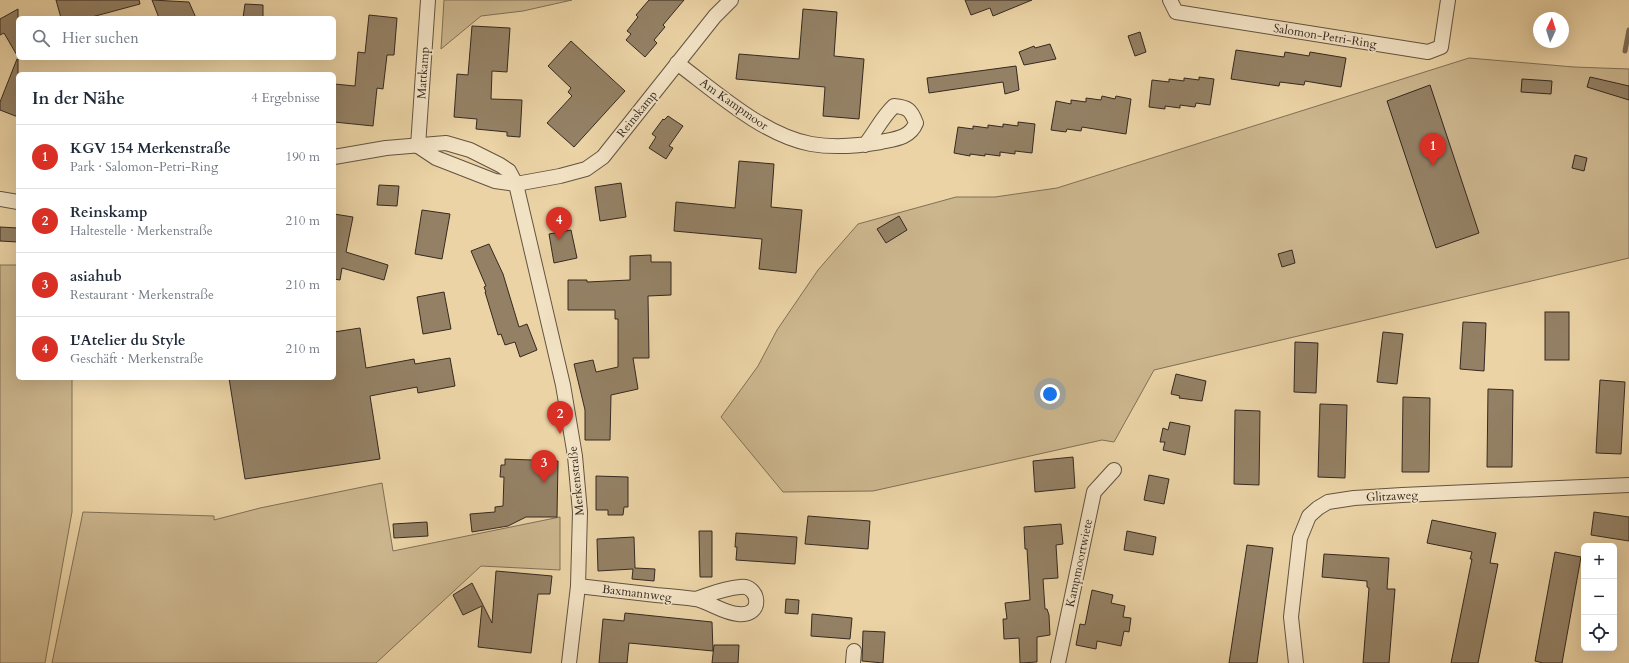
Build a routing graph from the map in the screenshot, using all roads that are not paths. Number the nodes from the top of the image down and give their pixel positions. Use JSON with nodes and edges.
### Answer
{"nodes":[{"id":1,"x":428,"y":0,"type":"edge"},
{"id":2,"x":731,"y":0,"type":"edge"},
{"id":3,"x":1170,"y":0,"type":"edge"},
{"id":4,"x":1448,"y":0,"type":"edge"},
{"id":5,"x":677,"y":64,"type":"junction"},
{"id":6,"x":865,"y":145,"type":"dead end"},
{"id":7,"x":418,"y":146,"type":"junction"},
{"id":8,"x":336,"y":157,"type":"edge"},
{"id":9,"x":516,"y":184,"type":"junction"},
{"id":10,"x":0,"y":199,"type":"edge"},
{"id":11,"x":16,"y":202,"type":"edge"},
{"id":12,"x":1114,"y":470,"type":"dead end"},
{"id":13,"x":1629,"y":485,"type":"edge"},
{"id":14,"x":578,"y":586,"type":"junction"},
{"id":15,"x":696,"y":599,"type":"dead end"},
{"id":16,"x":569,"y":663,"type":"edge"},
{"id":17,"x":1058,"y":663,"type":"edge"},
{"id":18,"x":1296,"y":663,"type":"edge"}],
"edges":[{"from":1,"to":7,"type":"street","name":"Mattkamp"},
{"from":2,"to":5,"type":"street","name":"Reinskamp"},
{"from":3,"to":4,"type":"street","name":"Salomon-Petri-Ring"},
{"from":5,"to":6,"type":"street","name":"Am Kampmoor"},
{"from":5,"to":9,"type":"street","name":"Reinskamp"},
{"from":7,"to":8,"type":"street"},
{"from":7,"to":9,"type":"street","name":"Reinskamp"},
{"from":7,"to":9,"type":"street"},
{"from":9,"to":14,"type":"street","name":"Merkenstraße"},
{"from":10,"to":11,"type":"street"},
{"from":12,"to":17,"type":"street","name":"Kampmoortwiete"},
{"from":13,"to":18,"type":"street","name":"Glitzaweg"},
{"from":14,"to":15,"type":"street","name":"Baxmannweg"},
{"from":14,"to":16,"type":"street","name":"Merkenstraße"}]}
